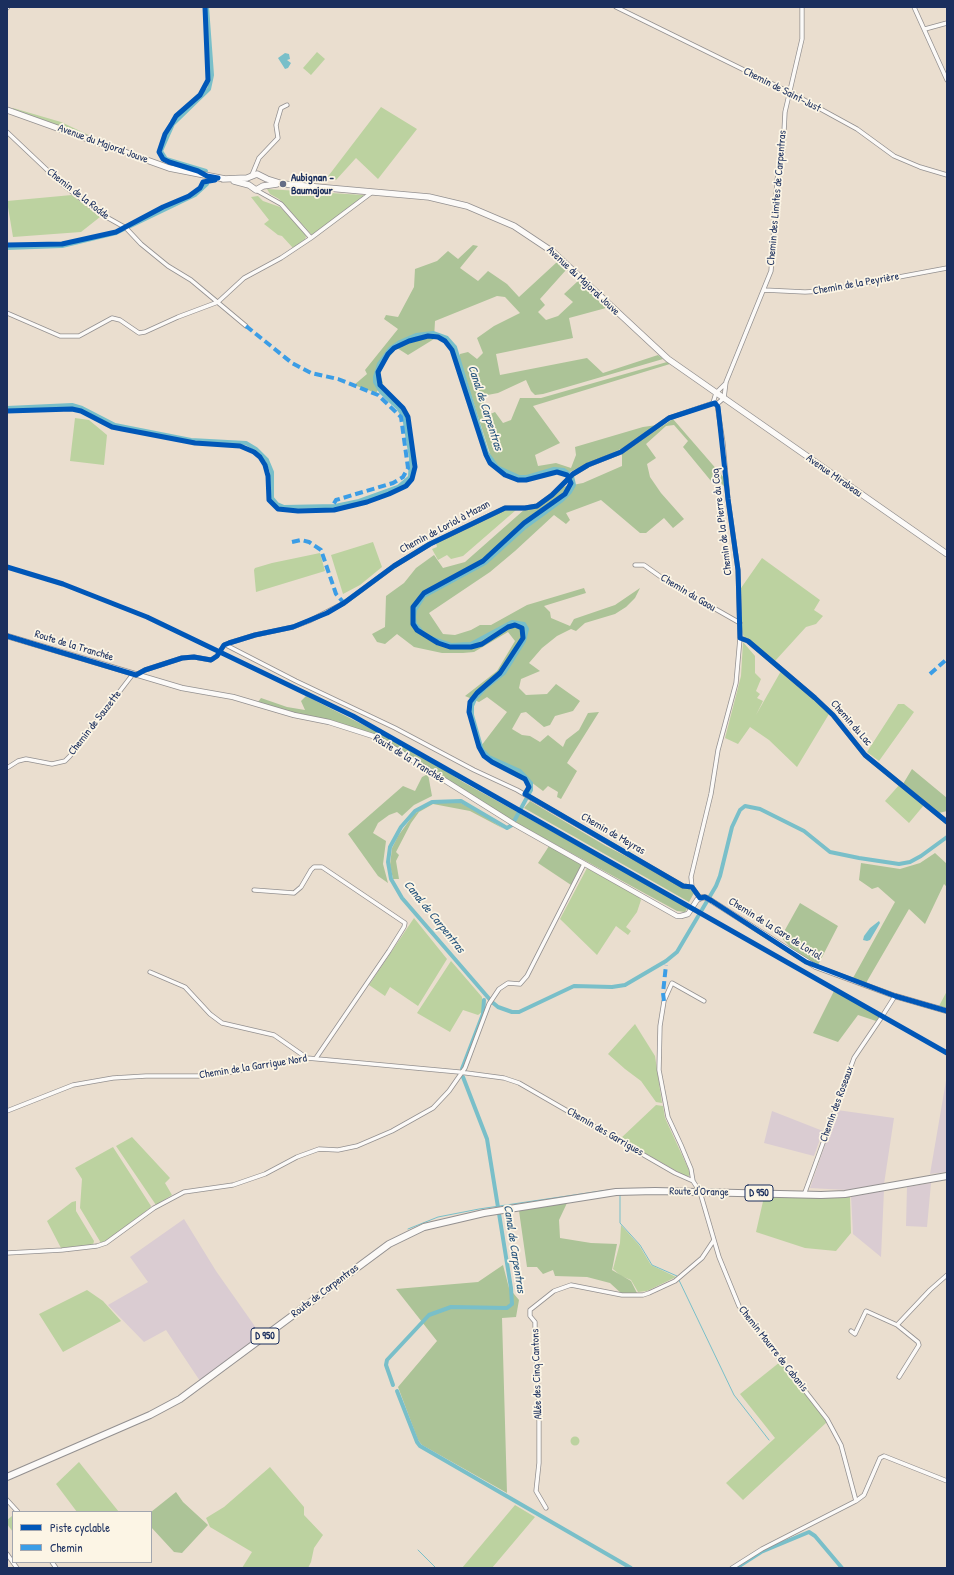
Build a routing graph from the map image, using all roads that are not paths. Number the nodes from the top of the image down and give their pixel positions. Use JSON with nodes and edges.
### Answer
{"nodes":[{"id":1,"x":616,"y":7,"type":"edge"},
{"id":2,"x":802,"y":7,"type":"edge"},
{"id":3,"x":914,"y":7,"type":"edge"},
{"id":4,"x":947,"y":23,"type":"edge"},
{"id":5,"x":925,"y":30,"type":"junction"},
{"id":6,"x":947,"y":80,"type":"edge"},
{"id":7,"x":790,"y":94,"type":"junction"},
{"id":8,"x":287,"y":105,"type":"dead end"},
{"id":9,"x":7,"y":110,"type":"edge"},
{"id":10,"x":7,"y":132,"type":"edge"},
{"id":11,"x":257,"y":163,"type":"junction"},
{"id":12,"x":947,"y":175,"type":"edge"},
{"id":13,"x":251,"y":176,"type":"junction"},
{"id":14,"x":261,"y":176,"type":"junction"},
{"id":15,"x":223,"y":178,"type":"junction"},
{"id":16,"x":283,"y":184,"type":"junction"},
{"id":17,"x":249,"y":185,"type":"junction"},
{"id":18,"x":263,"y":186,"type":"junction"},
{"id":19,"x":256,"y":190,"type":"junction"},
{"id":20,"x":372,"y":192,"type":"junction"},
{"id":21,"x":268,"y":198,"type":"junction"},
{"id":22,"x":311,"y":238,"type":"junction"},
{"id":23,"x":947,"y":268,"type":"edge"},
{"id":24,"x":764,"y":290,"type":"junction"},
{"id":25,"x":218,"y":302,"type":"junction"},
{"id":26,"x":7,"y":313,"type":"edge"},
{"id":27,"x":246,"y":326,"type":"dead end"},
{"id":28,"x":726,"y":382,"type":"junction"},
{"id":29,"x":716,"y":393,"type":"junction"},
{"id":30,"x":723,"y":398,"type":"junction"},
{"id":31,"x":715,"y":403,"type":"junction"},
{"id":32,"x":947,"y":554,"type":"edge"},
{"id":33,"x":635,"y":565,"type":"dead end"},
{"id":34,"x":740,"y":624,"type":"junction"},
{"id":35,"x":7,"y":636,"type":"edge"},
{"id":36,"x":740,"y":638,"type":"junction"},
{"id":37,"x":226,"y":645,"type":"junction"},
{"id":38,"x":134,"y":674,"type":"junction"},
{"id":39,"x":7,"y":768,"type":"edge"},
{"id":40,"x":947,"y":822,"type":"edge"},
{"id":41,"x":585,"y":864,"type":"junction"},
{"id":42,"x":692,"y":887,"type":"junction"},
{"id":43,"x":254,"y":890,"type":"dead end"},
{"id":44,"x":700,"y":898,"type":"junction"},
{"id":45,"x":150,"y":972,"type":"dead end"},
{"id":46,"x":896,"y":996,"type":"junction"},
{"id":47,"x":704,"y":1001,"type":"dead end"},
{"id":48,"x":947,"y":1012,"type":"edge"},
{"id":49,"x":307,"y":1058,"type":"junction"},
{"id":50,"x":316,"y":1058,"type":"junction"},
{"id":51,"x":462,"y":1073,"type":"junction"},
{"id":52,"x":504,"y":1078,"type":"joint"},
{"id":53,"x":7,"y":1111,"type":"edge"},
{"id":54,"x":947,"y":1176,"type":"edge"},
{"id":55,"x":693,"y":1181,"type":"junction"},
{"id":56,"x":700,"y":1192,"type":"junction"},
{"id":57,"x":804,"y":1194,"type":"junction"},
{"id":58,"x":570,"y":1199,"type":"joint"},
{"id":59,"x":714,"y":1240,"type":"junction"},
{"id":60,"x":7,"y":1253,"type":"edge"},
{"id":61,"x":947,"y":1275,"type":"edge"},
{"id":62,"x":897,"y":1326,"type":"junction"},
{"id":63,"x":851,"y":1332,"type":"dead end"},
{"id":64,"x":899,"y":1377,"type":"dead end"},
{"id":65,"x":9,"y":1478,"type":"edge"},
{"id":66,"x":947,"y":1481,"type":"edge"},
{"id":67,"x":7,"y":1500,"type":"edge"},
{"id":68,"x":855,"y":1502,"type":"junction"},
{"id":69,"x":546,"y":1508,"type":"dead end"},
{"id":70,"x":17,"y":1511,"type":"edge"},
{"id":71,"x":732,"y":1568,"type":"edge"}],
"edges":[{"from":1,"to":7,"type":"street","name":"Chemin de Saint-Just"},
{"from":2,"to":7,"type":"street","name":"Chemin des Limites de Carpentras"},
{"from":3,"to":5,"type":"street"},
{"from":4,"to":5,"type":"street"},
{"from":5,"to":6,"type":"street"},
{"from":7,"to":12,"type":"street","name":"Chemin de Saint-Just"},
{"from":7,"to":24,"type":"street","name":"Chemin des Limites de Carpentras"},
{"from":8,"to":11,"type":"street"},
{"from":9,"to":15,"type":"main road","name":"Avenue du Majoral Jouve"},
{"from":10,"to":25,"type":"street","name":"Chemin de la Rodde"},
{"from":11,"to":13,"type":"street"},
{"from":11,"to":14,"type":"street"},
{"from":13,"to":14,"type":"main road","name":"Avenue du Majoral Jouve"},
{"from":13,"to":15,"type":"main road","name":"Avenue du Majoral Jouve"},
{"from":13,"to":17,"type":"main road"},
{"from":14,"to":16,"type":"main road","name":"Avenue du Majoral Jouve"},
{"from":14,"to":18,"type":"main road"},
{"from":15,"to":17,"type":"main road","name":"Avenue du Majoral Jouve"},
{"from":16,"to":18,"type":"main road","name":"Avenue du Majoral Jouve"},
{"from":16,"to":20,"type":"main road","name":"Avenue du Majoral Jouve"},
{"from":17,"to":19,"type":"main road","name":"Avenue du Majoral Jouve"},
{"from":18,"to":19,"type":"main road","name":"Avenue du Majoral Jouve"},
{"from":18,"to":21,"type":"street"},
{"from":19,"to":21,"type":"street"},
{"from":20,"to":22,"type":"street"},
{"from":20,"to":29,"type":"main road","name":"Avenue du Majoral Jouve"},
{"from":21,"to":22,"type":"street"},
{"from":22,"to":25,"type":"street"},
{"from":23,"to":24,"type":"street","name":"Chemin de la Peyrière"},
{"from":24,"to":28,"type":"street","name":"Chemin des Limites de Carpentras"},
{"from":25,"to":26,"type":"street"},
{"from":25,"to":27,"type":"street","name":"Chemin de la Rodde"},
{"from":28,"to":29,"type":"street","name":"Chemin des Limites de Carpentras"},
{"from":28,"to":30,"type":"street","name":"Chemin des Limites de Carpentras"},
{"from":29,"to":30,"type":"main road","name":"Avenue du Majoral Jouve"},
{"from":29,"to":31,"type":"street"},
{"from":30,"to":31,"type":"street","name":"Chemin de Loriol à Mazan"},
{"from":30,"to":32,"type":"main road","name":"Avenue Mirabeau"},
{"from":31,"to":34,"type":"street","name":"Chemin de la Pierre du Coq"},
{"from":31,"to":37,"type":"street","name":"Chemin de Loriol à Mazan"},
{"from":33,"to":34,"type":"street","name":"Chemin du Gaou"},
{"from":34,"to":36,"type":"street","name":"Chemin de la Pierre du Coq"},
{"from":35,"to":38,"type":"street","name":"Route de la Tranchée"},
{"from":36,"to":40,"type":"street","name":"Chemin du Lac"},
{"from":36,"to":42,"type":"street","name":"Chemin de la Pierre du Coq"},
{"from":37,"to":38,"type":"street","name":"Chemin de Loriol à Mazan"},
{"from":37,"to":42,"type":"street","name":"Chemin de Meyras"},
{"from":38,"to":39,"type":"street","name":"Chemin de Sauzette"},
{"from":38,"to":41,"type":"street","name":"Route de la Tranchée"},
{"from":41,"to":44,"type":"street"},
{"from":41,"to":51,"type":"street"},
{"from":42,"to":44,"type":"street"},
{"from":43,"to":50,"type":"street"},
{"from":44,"to":46,"type":"street","name":"Chemin de la Gare de Loriol"},
{"from":45,"to":49,"type":"street"},
{"from":46,"to":48,"type":"street","name":"Chemin de la Gare de Loriol"},
{"from":46,"to":57,"type":"street","name":"Chemin des Roseaux"},
{"from":47,"to":55,"type":"street"},
{"from":49,"to":50,"type":"street","name":"Chemin de la Garrigue Nord"},
{"from":49,"to":53,"type":"street","name":"Chemin de la Garrigue Nord"},
{"from":50,"to":51,"type":"street","name":"Chemin de la Garrigue Nord"},
{"from":51,"to":52,"type":"street","name":"Chemin de la Garrigue Nord"},
{"from":51,"to":60,"type":"street"},
{"from":52,"to":55,"type":"street","name":"Chemin des Garrigues"},
{"from":54,"to":57,"type":"main road","name":"Route d'Orange","number":"D 950"},
{"from":55,"to":56,"type":"street"},
{"from":56,"to":57,"type":"main road","name":"Route d'Orange","number":"D 950"},
{"from":56,"to":58,"type":"main road","name":"Route d'Orange","number":"D 950"},
{"from":56,"to":59,"type":"street","name":"Chemin Mourre de Cabanis"},
{"from":58,"to":65,"type":"main road","name":"Route de Carpentras","number":"D 950"},
{"from":59,"to":68,"type":"street","name":"Chemin Mourre de Cabanis"},
{"from":59,"to":69,"type":"street","name":"Allée des Cinq Cantons"},
{"from":61,"to":62,"type":"street"},
{"from":62,"to":63,"type":"street"},
{"from":62,"to":64,"type":"street"},
{"from":66,"to":68,"type":"street"},
{"from":67,"to":70,"type":"street"},
{"from":68,"to":71,"type":"street"}]}
